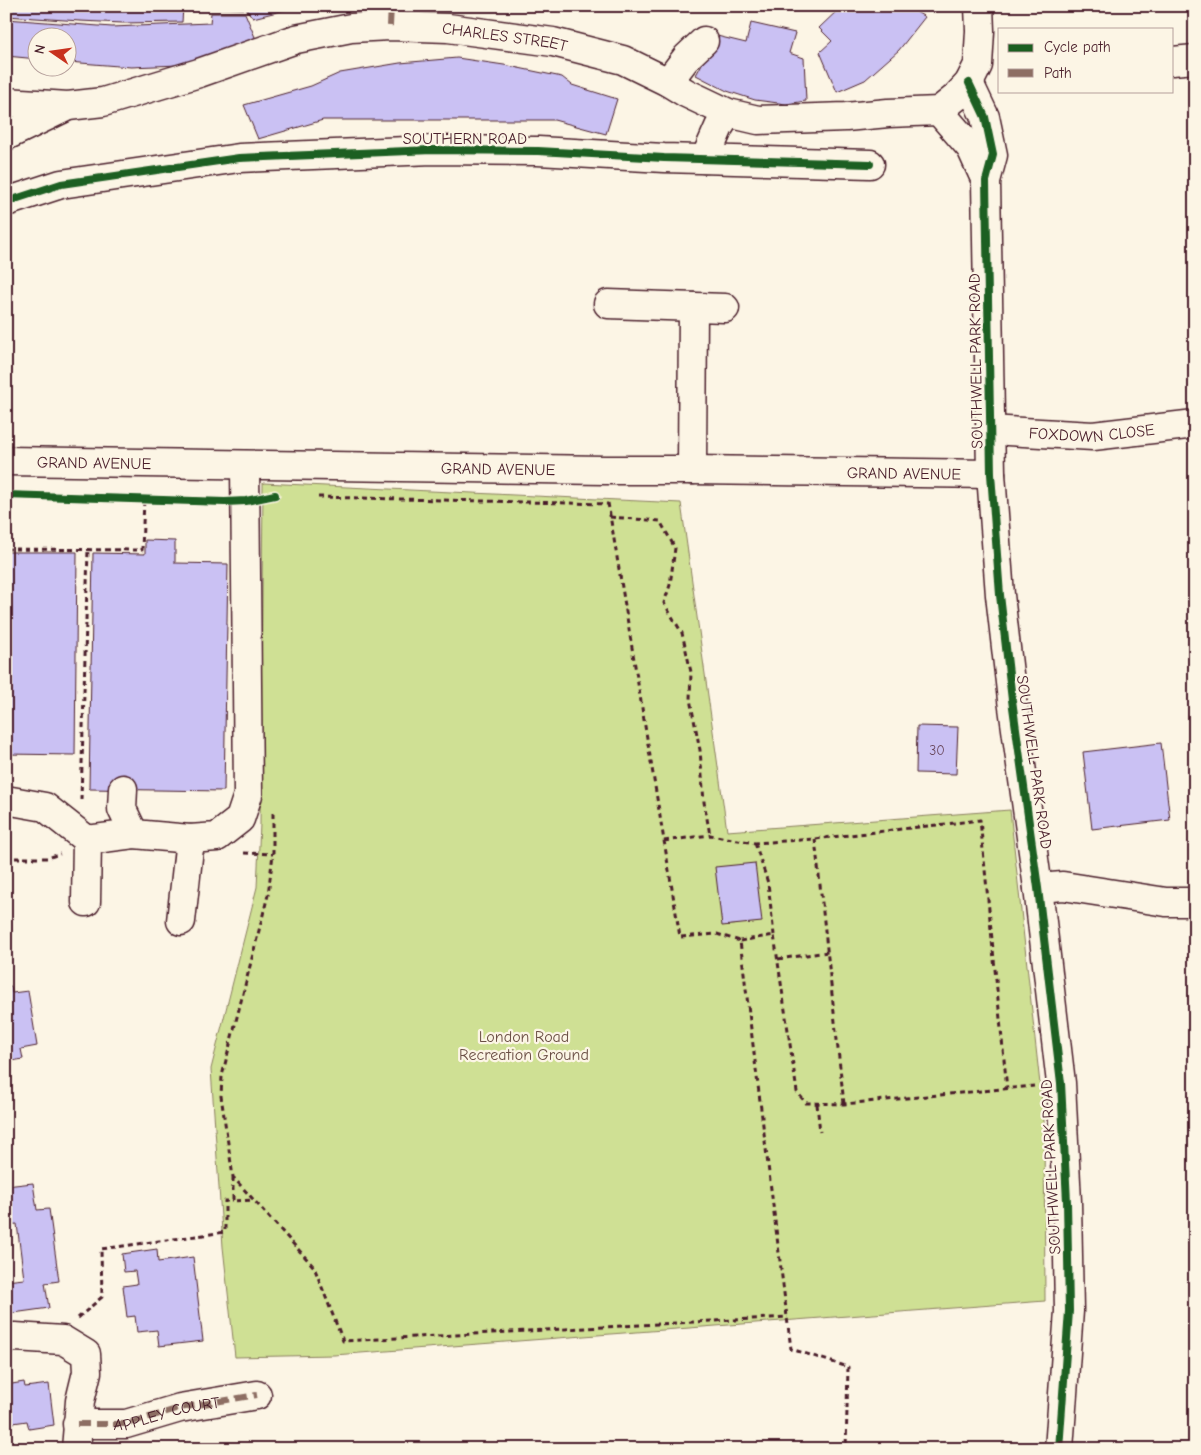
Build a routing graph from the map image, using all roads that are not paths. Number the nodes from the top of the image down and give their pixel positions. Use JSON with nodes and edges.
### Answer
{"nodes":[{"id":1,"x":979,"y":6,"type":"edge"},
{"id":2,"x":391,"y":16,"type":"edge"},
{"id":3,"x":704,"y":41,"type":"dead end"},
{"id":4,"x":1195,"y":59,"type":"edge"},
{"id":5,"x":1174,"y":61,"type":"edge"},
{"id":6,"x":982,"y":72,"type":"edge"},
{"id":7,"x":668,"y":82,"type":"junction"},
{"id":8,"x":6,"y":102,"type":"edge"},
{"id":9,"x":68,"y":106,"type":"junction"},
{"id":10,"x":939,"y":110,"type":"junction"},
{"id":11,"x":728,"y":113,"type":"junction"},
{"id":12,"x":6,"y":136,"type":"edge"},
{"id":13,"x":705,"y":159,"type":"junction"},
{"id":14,"x":870,"y":164,"type":"dead end"},
{"id":15,"x":986,"y":182,"type":"junction"},
{"id":16,"x":6,"y":202,"type":"edge"},
{"id":17,"x":608,"y":304,"type":"dead end"},
{"id":18,"x":693,"y":307,"type":"junction"},
{"id":19,"x":725,"y":308,"type":"dead end"},
{"id":20,"x":1195,"y":424,"type":"edge"},
{"id":21,"x":990,"y":430,"type":"junction"},
{"id":22,"x":6,"y":461,"type":"edge"},
{"id":23,"x":245,"y":465,"type":"junction"},
{"id":24,"x":692,"y":470,"type":"junction"},
{"id":25,"x":991,"y":474,"type":"junction"},
{"id":26,"x":131,"y":789,"type":"dead end"},
{"id":27,"x":6,"y":800,"type":"edge"},
{"id":28,"x":141,"y":834,"type":"junction"},
{"id":29,"x":190,"y":839,"type":"junction"},
{"id":30,"x":87,"y":840,"type":"junction"},
{"id":31,"x":1038,"y":888,"type":"junction"},
{"id":32,"x":86,"y":902,"type":"dead end"},
{"id":33,"x":1195,"y":902,"type":"edge"},
{"id":34,"x":181,"y":922,"type":"dead end"},
{"id":35,"x":6,"y":1338,"type":"edge"},
{"id":36,"x":256,"y":1395,"type":"dead end"},
{"id":37,"x":77,"y":1436,"type":"edge"},
{"id":38,"x":1059,"y":1449,"type":"edge"}],
"edges":[{"from":1,"to":6,"type":"street","name":"SOUTHWELL PARK ROAD"},
{"from":2,"to":7,"type":"street","name":"CHARLES STREET"},
{"from":2,"to":9,"type":"street","name":"CHARLES STREET"},
{"from":3,"to":7,"type":"street"},
{"from":4,"to":5,"type":"street"},
{"from":6,"to":10,"type":"street"},
{"from":6,"to":15,"type":"street","name":"SOUTHWELL PARK ROAD"},
{"from":7,"to":11,"type":"street","name":"CHARLES STREET"},
{"from":8,"to":9,"type":"street","name":"CHARLES STREET"},
{"from":9,"to":12,"type":"street","name":"CHARLES STREET"},
{"from":10,"to":11,"type":"street","name":"CHARLES STREET"},
{"from":10,"to":15,"type":"street","name":"SOUTHWELL PARK ROAD"},
{"from":11,"to":13,"type":"street"},
{"from":13,"to":14,"type":"street","name":"SOUTHERN ROAD"},
{"from":13,"to":16,"type":"street","name":"SOUTHERN ROAD"},
{"from":15,"to":21,"type":"street","name":"SOUTHWELL PARK ROAD"},
{"from":17,"to":18,"type":"street"},
{"from":18,"to":19,"type":"street"},
{"from":18,"to":24,"type":"street"},
{"from":20,"to":21,"type":"street","name":"FOXDOWN CLOSE"},
{"from":21,"to":25,"type":"street","name":"SOUTHWELL PARK ROAD"},
{"from":22,"to":23,"type":"street","name":"GRAND AVENUE"},
{"from":23,"to":24,"type":"street","name":"GRAND AVENUE"},
{"from":23,"to":29,"type":"street"},
{"from":24,"to":25,"type":"street","name":"GRAND AVENUE"},
{"from":25,"to":31,"type":"street","name":"SOUTHWELL PARK ROAD"},
{"from":26,"to":28,"type":"street"},
{"from":27,"to":30,"type":"street"},
{"from":28,"to":29,"type":"street"},
{"from":28,"to":30,"type":"street"},
{"from":29,"to":34,"type":"street"},
{"from":30,"to":32,"type":"street"},
{"from":31,"to":33,"type":"street"},
{"from":31,"to":38,"type":"street","name":"SOUTHWELL PARK ROAD"},
{"from":35,"to":37,"type":"street"},
{"from":36,"to":37,"type":"street","name":"APPLEY COURT"}]}
